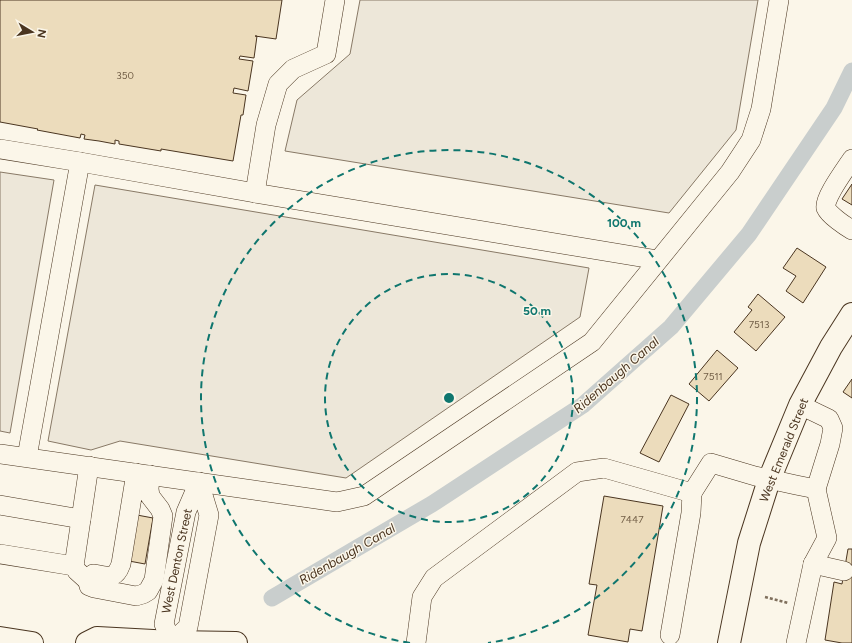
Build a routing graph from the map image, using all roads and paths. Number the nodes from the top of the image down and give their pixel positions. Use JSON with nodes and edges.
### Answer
{"nodes":[{"id":1,"x":335,"y":0,"type":"edge"},
{"id":2,"x":779,"y":0,"type":"edge"},
{"id":3,"x":0,"y":150,"type":"edge"},
{"id":4,"x":852,"y":159,"type":"edge"},
{"id":5,"x":80,"y":162,"type":"junction"},
{"id":6,"x":255,"y":193,"type":"junction"},
{"id":7,"x":852,"y":230,"type":"edge"},
{"id":8,"x":658,"y":260,"type":"junction"},
{"id":9,"x":852,"y":314,"type":"edge"},
{"id":10,"x":800,"y":405,"type":"junction"},
{"id":11,"x":0,"y":454,"type":"edge"},
{"id":12,"x":26,"y":457,"type":"junction"},
{"id":13,"x":89,"y":466,"type":"junction"},
{"id":14,"x":143,"y":474,"type":"junction"},
{"id":15,"x":769,"y":480,"type":"junction"},
{"id":16,"x":199,"y":482,"type":"junction"},
{"id":17,"x":816,"y":489,"type":"junction"},
{"id":18,"x":692,"y":494,"type":"junction"},
{"id":19,"x":0,"y":505,"type":"edge"},
{"id":20,"x":81,"y":519,"type":"junction"},
{"id":21,"x":0,"y":554,"type":"edge"},
{"id":22,"x":813,"y":564,"type":"junction"},
{"id":23,"x":74,"y":566,"type":"junction"},
{"id":24,"x":844,"y":571,"type":"dead end"},
{"id":25,"x":88,"y":581,"type":"junction"},
{"id":26,"x":765,"y":597,"type":"dead end"},
{"id":27,"x":793,"y":604,"type":"dead end"},
{"id":28,"x":670,"y":636,"type":"dead end"},
{"id":29,"x":3,"y":640,"type":"edge"},
{"id":30,"x":172,"y":642,"type":"junction"},
{"id":31,"x":32,"y":643,"type":"edge"},
{"id":32,"x":87,"y":643,"type":"edge"},
{"id":33,"x":236,"y":643,"type":"edge"},
{"id":34,"x":416,"y":643,"type":"edge"},
{"id":35,"x":729,"y":643,"type":"edge"},
{"id":36,"x":796,"y":643,"type":"edge"}],
"edges":[{"from":1,"to":6,"type":"street"},
{"from":2,"to":8,"type":"street"},
{"from":3,"to":5,"type":"street"},
{"from":4,"to":7,"type":"street"},
{"from":5,"to":6,"type":"street"},
{"from":5,"to":12,"type":"street"},
{"from":6,"to":8,"type":"street"},
{"from":8,"to":16,"type":"street"},
{"from":9,"to":10,"type":"main road","name":"West Emerald Street"},
{"from":10,"to":15,"type":"main road","name":"West Emerald Street"},
{"from":10,"to":17,"type":"street"},
{"from":11,"to":12,"type":"street"},
{"from":12,"to":13,"type":"street"},
{"from":13,"to":14,"type":"street"},
{"from":13,"to":20,"type":"street"},
{"from":14,"to":16,"type":"street"},
{"from":14,"to":25,"type":"street"},
{"from":14,"to":25,"type":"street"},
{"from":15,"to":17,"type":"street"},
{"from":15,"to":18,"type":"street"},
{"from":15,"to":35,"type":"main road","name":"West Emerald Street"},
{"from":16,"to":30,"type":"street","name":"West Denton Street"},
{"from":17,"to":22,"type":"street"},
{"from":18,"to":28,"type":"street"},
{"from":18,"to":34,"type":"street"},
{"from":19,"to":20,"type":"street"},
{"from":20,"to":23,"type":"street"},
{"from":21,"to":23,"type":"street"},
{"from":22,"to":24,"type":"street"},
{"from":22,"to":36,"type":"street"},
{"from":23,"to":25,"type":"street"},
{"from":26,"to":27,"type":"path"},
{"from":29,"to":31,"type":"main road"},
{"from":30,"to":32,"type":"main road"},
{"from":30,"to":33,"type":"main road"}]}
